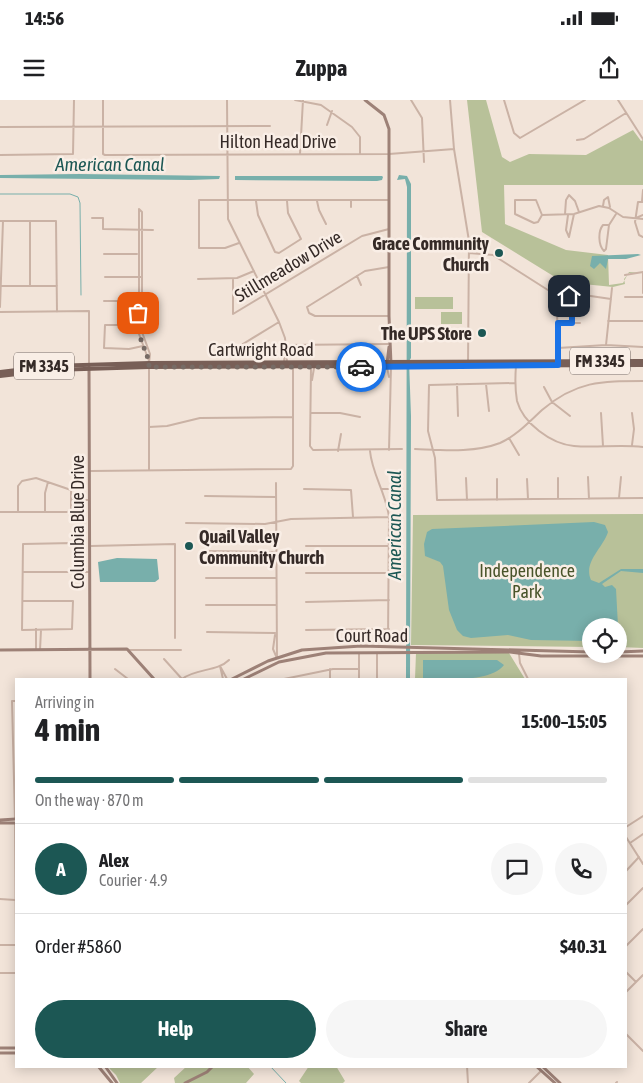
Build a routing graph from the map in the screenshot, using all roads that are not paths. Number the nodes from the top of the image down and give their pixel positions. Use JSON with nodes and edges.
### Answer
{"nodes":[{"id":1,"x":74,"y":100,"type":"edge"},
{"id":2,"x":103,"y":100,"type":"edge"},
{"id":3,"x":227,"y":100,"type":"edge"},
{"id":4,"x":295,"y":100,"type":"edge"},
{"id":5,"x":303,"y":100,"type":"edge"},
{"id":6,"x":365,"y":100,"type":"edge"},
{"id":7,"x":411,"y":100,"type":"edge"},
{"id":8,"x":450,"y":100,"type":"edge"},
{"id":9,"x":504,"y":100,"type":"edge"},
{"id":10,"x":585,"y":100,"type":"edge"},
{"id":11,"x":618,"y":100,"type":"edge"},
{"id":12,"x":332,"y":110,"type":"junction"},
{"id":13,"x":626,"y":113,"type":"junction"},
{"id":14,"x":327,"y":125,"type":"dead end"},
{"id":15,"x":0,"y":126,"type":"edge"},
{"id":16,"x":74,"y":126,"type":"junction"},
{"id":17,"x":103,"y":126,"type":"junction"},
{"id":18,"x":226,"y":126,"type":"junction"},
{"id":19,"x":270,"y":126,"type":"dead end"},
{"id":20,"x":643,"y":139,"type":"edge"},
{"id":21,"x":577,"y":140,"type":"dead end"},
{"id":22,"x":454,"y":149,"type":"junction"},
{"id":23,"x":423,"y":153,"type":"junction"},
{"id":24,"x":226,"y":154,"type":"junction"},
{"id":25,"x":300,"y":154,"type":"junction"},
{"id":26,"x":360,"y":154,"type":"junction"},
{"id":27,"x":389,"y":154,"type":"junction"},
{"id":28,"x":0,"y":155,"type":"edge"},
{"id":29,"x":424,"y":162,"type":"dead end"},
{"id":30,"x":643,"y":190,"type":"edge"},
{"id":31,"x":389,"y":200,"type":"junction"},
{"id":32,"x":227,"y":201,"type":"junction"},
{"id":33,"x":256,"y":201,"type":"junction"},
{"id":34,"x":287,"y":201,"type":"junction"},
{"id":35,"x":317,"y":201,"type":"junction"},
{"id":36,"x":351,"y":201,"type":"junction"},
{"id":37,"x":642,"y":202,"type":"edge"},
{"id":38,"x":603,"y":206,"type":"junction"},
{"id":39,"x":351,"y":207,"type":"dead end"},
{"id":40,"x":609,"y":208,"type":"junction"},
{"id":41,"x":579,"y":212,"type":"junction"},
{"id":42,"x":574,"y":214,"type":"junction"},
{"id":43,"x":616,"y":214,"type":"junction"},
{"id":44,"x":542,"y":215,"type":"junction"},
{"id":45,"x":567,"y":215,"type":"junction"},
{"id":46,"x":643,"y":215,"type":"edge"},
{"id":47,"x":92,"y":218,"type":"dead end"},
{"id":48,"x":636,"y":218,"type":"junction"},
{"id":49,"x":643,"y":220,"type":"edge"},
{"id":50,"x":2,"y":221,"type":"edge"},
{"id":51,"x":30,"y":221,"type":"junction"},
{"id":52,"x":326,"y":224,"type":"dead end"},
{"id":53,"x":609,"y":225,"type":"junction"},
{"id":54,"x":389,"y":229,"type":"junction"},
{"id":55,"x":140,"y":230,"type":"junction"},
{"id":56,"x":153,"y":230,"type":"dead end"},
{"id":57,"x":643,"y":237,"type":"edge"},
{"id":58,"x":239,"y":243,"type":"junction"},
{"id":59,"x":469,"y":253,"type":"junction"},
{"id":60,"x":104,"y":254,"type":"dead end"},
{"id":61,"x":138,"y":254,"type":"junction"},
{"id":62,"x":142,"y":254,"type":"junction"},
{"id":63,"x":389,"y":267,"type":"junction"},
{"id":64,"x":254,"y":271,"type":"junction"},
{"id":65,"x":643,"y":272,"type":"edge"},
{"id":66,"x":625,"y":275,"type":"dead end"},
{"id":67,"x":357,"y":276,"type":"junction"},
{"id":68,"x":105,"y":277,"type":"dead end"},
{"id":69,"x":138,"y":277,"type":"junction"},
{"id":70,"x":142,"y":277,"type":"junction"},
{"id":71,"x":198,"y":279,"type":"dead end"},
{"id":72,"x":233,"y":279,"type":"junction"},
{"id":73,"x":361,"y":285,"type":"dead end"},
{"id":74,"x":1,"y":286,"type":"edge"},
{"id":75,"x":30,"y":286,"type":"junction"},
{"id":76,"x":57,"y":286,"type":"junction"},
{"id":77,"x":566,"y":287,"type":"dead end"},
{"id":78,"x":612,"y":288,"type":"dead end"},
{"id":79,"x":643,"y":293,"type":"edge"},
{"id":80,"x":266,"y":295,"type":"junction"},
{"id":81,"x":569,"y":296,"type":"junction"},
{"id":82,"x":625,"y":297,"type":"dead end"},
{"id":83,"x":643,"y":297,"type":"edge"},
{"id":84,"x":611,"y":299,"type":"junction"},
{"id":85,"x":104,"y":301,"type":"dead end"},
{"id":86,"x":138,"y":301,"type":"junction"},
{"id":87,"x":142,"y":301,"type":"junction"},
{"id":88,"x":0,"y":306,"type":"edge"},
{"id":89,"x":0,"y":312,"type":"edge"},
{"id":90,"x":57,"y":312,"type":"junction"},
{"id":91,"x":389,"y":316,"type":"junction"},
{"id":92,"x":608,"y":321,"type":"junction"},
{"id":93,"x":643,"y":321,"type":"edge"},
{"id":94,"x":279,"y":322,"type":"junction"},
{"id":95,"x":558,"y":323,"type":"junction"},
{"id":96,"x":572,"y":323,"type":"junction"},
{"id":97,"x":580,"y":323,"type":"dead end"},
{"id":98,"x":138,"y":325,"type":"junction"},
{"id":99,"x":142,"y":325,"type":"junction"},
{"id":100,"x":390,"y":344,"type":"junction"},
{"id":101,"x":286,"y":345,"type":"junction"},
{"id":102,"x":606,"y":345,"type":"junction"},
{"id":103,"x":143,"y":346,"type":"junction"},
{"id":104,"x":238,"y":347,"type":"dead end"},
{"id":105,"x":643,"y":347,"type":"edge"},
{"id":106,"x":558,"y":348,"type":"junction"},
{"id":107,"x":558,"y":363,"type":"junction"},
{"id":108,"x":643,"y":363,"type":"edge"},
{"id":109,"x":149,"y":364,"type":"junction"},
{"id":110,"x":286,"y":364,"type":"junction"},
{"id":111,"x":468,"y":364,"type":"junction"},
{"id":112,"x":516,"y":364,"type":"junction"},
{"id":113,"x":313,"y":365,"type":"junction"},
{"id":114,"x":389,"y":365,"type":"junction"},
{"id":115,"x":89,"y":367,"type":"junction"},
{"id":116,"x":293,"y":367,"type":"junction"},
{"id":117,"x":1,"y":374,"type":"edge"},
{"id":118,"x":643,"y":381,"type":"edge"},
{"id":119,"x":515,"y":383,"type":"junction"},
{"id":120,"x":457,"y":384,"type":"junction"},
{"id":121,"x":486,"y":384,"type":"junction"},
{"id":122,"x":544,"y":387,"type":"dead end"},
{"id":123,"x":552,"y":402,"type":"junction"},
{"id":124,"x":489,"y":411,"type":"dead end"},
{"id":125,"x":311,"y":413,"type":"junction"},
{"id":126,"x":601,"y":413,"type":"dead end"},
{"id":127,"x":632,"y":413,"type":"dead end"},
{"id":128,"x":458,"y":416,"type":"dead end"},
{"id":129,"x":570,"y":416,"type":"dead end"},
{"id":130,"x":293,"y":417,"type":"junction"},
{"id":131,"x":360,"y":417,"type":"dead end"},
{"id":132,"x":529,"y":422,"type":"junction"},
{"id":133,"x":149,"y":427,"type":"junction"},
{"id":134,"x":341,"y":434,"type":"dead end"},
{"id":135,"x":509,"y":438,"type":"junction"},
{"id":136,"x":632,"y":445,"type":"junction"},
{"id":137,"x":603,"y":446,"type":"junction"},
{"id":138,"x":643,"y":447,"type":"edge"},
{"id":139,"x":402,"y":449,"type":"dead end"},
{"id":140,"x":370,"y":450,"type":"junction"},
{"id":141,"x":389,"y":450,"type":"junction"},
{"id":142,"x":415,"y":450,"type":"dead end"},
{"id":143,"x":432,"y":450,"type":"junction"},
{"id":144,"x":338,"y":451,"type":"junction"},
{"id":145,"x":519,"y":455,"type":"dead end"},
{"id":146,"x":149,"y":470,"type":"junction"},
{"id":147,"x":90,"y":471,"type":"junction"},
{"id":148,"x":621,"y":477,"type":"dead end"},
{"id":149,"x":466,"y":478,"type":"dead end"},
{"id":150,"x":558,"y":478,"type":"dead end"},
{"id":151,"x":588,"y":478,"type":"dead end"},
{"id":152,"x":497,"y":479,"type":"dead end"},
{"id":153,"x":527,"y":479,"type":"dead end"},
{"id":154,"x":48,"y":482,"type":"junction"},
{"id":155,"x":276,"y":483,"type":"dead end"},
{"id":156,"x":304,"y":489,"type":"dead end"},
{"id":157,"x":381,"y":489,"type":"junction"},
{"id":158,"x":395,"y":489,"type":"dead end"},
{"id":159,"x":205,"y":496,"type":"dead end"},
{"id":160,"x":276,"y":497,"type":"junction"},
{"id":161,"x":619,"y":498,"type":"junction"},
{"id":162,"x":643,"y":498,"type":"edge"},
{"id":163,"x":528,"y":499,"type":"junction"},
{"id":164,"x":558,"y":499,"type":"junction"},
{"id":165,"x":589,"y":499,"type":"junction"},
{"id":166,"x":72,"y":500,"type":"junction"},
{"id":167,"x":90,"y":500,"type":"junction"},
{"id":168,"x":466,"y":500,"type":"junction"},
{"id":169,"x":497,"y":500,"type":"junction"},
{"id":170,"x":0,"y":512,"type":"edge"},
{"id":171,"x":18,"y":512,"type":"junction"},
{"id":172,"x":45,"y":512,"type":"junction"},
{"id":173,"x":389,"y":517,"type":"junction"},
{"id":174,"x":353,"y":518,"type":"junction"},
{"id":175,"x":186,"y":522,"type":"dead end"},
{"id":176,"x":276,"y":522,"type":"junction"},
{"id":177,"x":91,"y":546,"type":"junction"},
{"id":178,"x":306,"y":546,"type":"dead end"},
{"id":179,"x":389,"y":546,"type":"junction"},
{"id":180,"x":205,"y":551,"type":"dead end"},
{"id":181,"x":276,"y":552,"type":"junction"},
{"id":182,"x":23,"y":572,"type":"junction"},
{"id":183,"x":73,"y":572,"type":"junction"},
{"id":184,"x":91,"y":572,"type":"junction"},
{"id":185,"x":306,"y":573,"type":"dead end"},
{"id":186,"x":389,"y":573,"type":"junction"},
{"id":187,"x":206,"y":578,"type":"dead end"},
{"id":188,"x":276,"y":578,"type":"junction"},
{"id":189,"x":389,"y":600,"type":"junction"},
{"id":190,"x":23,"y":601,"type":"junction"},
{"id":191,"x":306,"y":602,"type":"dead end"},
{"id":192,"x":206,"y":605,"type":"dead end"},
{"id":193,"x":276,"y":606,"type":"junction"},
{"id":194,"x":389,"y":629,"type":"junction"},
{"id":195,"x":36,"y":630,"type":"junction"},
{"id":196,"x":41,"y":630,"type":"junction"},
{"id":197,"x":306,"y":630,"type":"dead end"},
{"id":198,"x":207,"y":632,"type":"dead end"},
{"id":199,"x":275,"y":634,"type":"junction"},
{"id":200,"x":175,"y":638,"type":"dead end"},
{"id":201,"x":388,"y":639,"type":"dead end"},
{"id":202,"x":0,"y":650,"type":"edge"},
{"id":203,"x":38,"y":650,"type":"junction"},
{"id":204,"x":91,"y":650,"type":"junction"},
{"id":205,"x":127,"y":650,"type":"junction"},
{"id":206,"x":181,"y":650,"type":"dead end"},
{"id":207,"x":406,"y":650,"type":"junction"},
{"id":208,"x":519,"y":651,"type":"junction"},
{"id":209,"x":643,"y":651,"type":"edge"},
{"id":210,"x":359,"y":652,"type":"junction"},
{"id":211,"x":377,"y":652,"type":"junction"},
{"id":212,"x":582,"y":652,"type":"edge"},
{"id":213,"x":627,"y":653,"type":"edge"},
{"id":214,"x":631,"y":654,"type":"junction"},
{"id":215,"x":643,"y":656,"type":"edge"},
{"id":216,"x":277,"y":658,"type":"junction"},
{"id":217,"x":164,"y":660,"type":"dead end"},
{"id":218,"x":229,"y":660,"type":"dead end"},
{"id":219,"x":279,"y":662,"type":"junction"},
{"id":220,"x":220,"y":666,"type":"junction"},
{"id":221,"x":115,"y":669,"type":"dead end"},
{"id":222,"x":330,"y":669,"type":"junction"},
{"id":223,"x":358,"y":669,"type":"junction"},
{"id":224,"x":300,"y":674,"type":"junction"},
{"id":225,"x":90,"y":678,"type":"edge"},
{"id":226,"x":126,"y":678,"type":"edge"},
{"id":227,"x":153,"y":678,"type":"edge"},
{"id":228,"x":181,"y":678,"type":"edge"},
{"id":229,"x":184,"y":678,"type":"edge"},
{"id":230,"x":223,"y":678,"type":"edge"},
{"id":231,"x":226,"y":678,"type":"edge"},
{"id":232,"x":234,"y":678,"type":"edge"},
{"id":233,"x":246,"y":678,"type":"edge"},
{"id":234,"x":287,"y":678,"type":"edge"},
{"id":235,"x":301,"y":678,"type":"edge"},
{"id":236,"x":330,"y":678,"type":"edge"},
{"id":237,"x":359,"y":678,"type":"edge"},
{"id":238,"x":377,"y":678,"type":"edge"},
{"id":239,"x":528,"y":678,"type":"edge"},
{"id":240,"x":15,"y":701,"type":"edge"},
{"id":241,"x":12,"y":726,"type":"joint"},
{"id":242,"x":15,"y":752,"type":"edge"},
{"id":243,"x":15,"y":776,"type":"edge"},
{"id":244,"x":643,"y":816,"type":"edge"},
{"id":245,"x":0,"y":821,"type":"edge"},
{"id":246,"x":15,"y":821,"type":"edge"},
{"id":247,"x":627,"y":826,"type":"edge"},
{"id":248,"x":643,"y":834,"type":"edge"},
{"id":249,"x":627,"y":838,"type":"edge"},
{"id":250,"x":630,"y":843,"type":"junction"},
{"id":251,"x":639,"y":857,"type":"junction"},
{"id":252,"x":643,"y":864,"type":"edge"},
{"id":253,"x":627,"y":869,"type":"edge"},
{"id":254,"x":15,"y":870,"type":"edge"},
{"id":255,"x":643,"y":888,"type":"edge"},
{"id":256,"x":0,"y":899,"type":"edge"},
{"id":257,"x":14,"y":900,"type":"junction"},
{"id":258,"x":627,"y":905,"type":"edge"},
{"id":259,"x":15,"y":922,"type":"edge"},
{"id":260,"x":643,"y":929,"type":"edge"},
{"id":261,"x":0,"y":945,"type":"edge"},
{"id":262,"x":15,"y":945,"type":"edge"},
{"id":263,"x":627,"y":945,"type":"edge"},
{"id":264,"x":0,"y":973,"type":"edge"},
{"id":265,"x":15,"y":973,"type":"edge"},
{"id":266,"x":627,"y":973,"type":"edge"},
{"id":267,"x":643,"y":975,"type":"edge"},
{"id":268,"x":636,"y":982,"type":"junction"},
{"id":269,"x":627,"y":991,"type":"edge"},
{"id":270,"x":627,"y":1035,"type":"edge"},
{"id":271,"x":0,"y":1048,"type":"edge"},
{"id":272,"x":15,"y":1048,"type":"edge"},
{"id":273,"x":643,"y":1051,"type":"edge"},
{"id":274,"x":0,"y":1053,"type":"edge"},
{"id":275,"x":15,"y":1053,"type":"edge"},
{"id":276,"x":100,"y":1068,"type":"edge"},
{"id":277,"x":106,"y":1068,"type":"edge"},
{"id":278,"x":211,"y":1068,"type":"edge"},
{"id":279,"x":467,"y":1068,"type":"edge"},
{"id":280,"x":538,"y":1068,"type":"edge"},
{"id":281,"x":544,"y":1068,"type":"edge"},
{"id":282,"x":542,"y":1071,"type":"junction"},
{"id":283,"x":112,"y":1083,"type":"edge"},
{"id":284,"x":117,"y":1083,"type":"edge"},
{"id":285,"x":185,"y":1083,"type":"edge"},
{"id":286,"x":468,"y":1083,"type":"edge"},
{"id":287,"x":529,"y":1083,"type":"edge"},
{"id":288,"x":555,"y":1083,"type":"edge"},
{"id":289,"x":560,"y":1083,"type":"edge"}],
"edges":[{"from":1,"to":16,"type":"street"},
{"from":2,"to":17,"type":"street"},
{"from":3,"to":18,"type":"street"},
{"from":4,"to":5,"type":"street"},
{"from":5,"to":12,"type":"street"},
{"from":5,"to":25,"type":"street"},
{"from":6,"to":27,"type":"street"},
{"from":7,"to":23,"type":"street"},
{"from":8,"to":22,"type":"street"},
{"from":9,"to":10,"type":"street"},
{"from":11,"to":13,"type":"street"},
{"from":12,"to":14,"type":"street"},
{"from":12,"to":26,"type":"street"},
{"from":13,"to":20,"type":"street"},
{"from":13,"to":21,"type":"street"},
{"from":15,"to":16,"type":"street"},
{"from":16,"to":17,"type":"street"},
{"from":16,"to":28,"type":"street"},
{"from":17,"to":18,"type":"street"},
{"from":17,"to":24,"type":"street","name":"Hilton Head Drive"},
{"from":18,"to":19,"type":"street"},
{"from":18,"to":24,"type":"street"},
{"from":22,"to":23,"type":"street","name":"Hilton Head Drive"},
{"from":22,"to":59,"type":"street"},
{"from":23,"to":27,"type":"street","name":"Hilton Head Drive"},
{"from":23,"to":29,"type":"street"},
{"from":24,"to":25,"type":"street","name":"Hilton Head Drive"},
{"from":24,"to":32,"type":"street"},
{"from":25,"to":26,"type":"street","name":"Hilton Head Drive"},
{"from":26,"to":27,"type":"street","name":"Hilton Head Drive"},
{"from":27,"to":31,"type":"street"},
{"from":30,"to":37,"type":"street"},
{"from":31,"to":36,"type":"street"},
{"from":31,"to":54,"type":"street"},
{"from":32,"to":33,"type":"street"},
{"from":32,"to":58,"type":"street"},
{"from":32,"to":58,"type":"street"},
{"from":33,"to":34,"type":"street"},
{"from":33,"to":34,"type":"street"},
{"from":34,"to":35,"type":"street"},
{"from":35,"to":36,"type":"street"},
{"from":35,"to":52,"type":"street"},
{"from":36,"to":39,"type":"street"},
{"from":37,"to":48,"type":"street"},
{"from":38,"to":40,"type":"street"},
{"from":38,"to":40,"type":"street"},
{"from":38,"to":41,"type":"street"},
{"from":40,"to":43,"type":"street"},
{"from":41,"to":42,"type":"street"},
{"from":41,"to":45,"type":"street"},
{"from":42,"to":45,"type":"street"},
{"from":42,"to":45,"type":"street"},
{"from":43,"to":48,"type":"street"},
{"from":43,"to":53,"type":"street"},
{"from":44,"to":44,"type":"street"},
{"from":44,"to":45,"type":"street"},
{"from":46,"to":48,"type":"street"},
{"from":47,"to":55,"type":"street"},
{"from":48,"to":49,"type":"street"},
{"from":48,"to":57,"type":"street"},
{"from":50,"to":51,"type":"street"},
{"from":50,"to":74,"type":"street"},
{"from":51,"to":75,"type":"street"},
{"from":51,"to":76,"type":"street"},
{"from":53,"to":53,"type":"street"},
{"from":54,"to":63,"type":"street"},
{"from":54,"to":80,"type":"street","name":"Stillmeadow Drive"},
{"from":55,"to":55,"type":"street"},
{"from":55,"to":56,"type":"street"},
{"from":55,"to":61,"type":"street"},
{"from":55,"to":62,"type":"street"},
{"from":58,"to":64,"type":"street"},
{"from":59,"to":95,"type":"street"},
{"from":59,"to":111,"type":"street"},
{"from":60,"to":61,"type":"street"},
{"from":61,"to":62,"type":"street"},
{"from":61,"to":69,"type":"street"},
{"from":62,"to":70,"type":"street"},
{"from":63,"to":67,"type":"street"},
{"from":63,"to":91,"type":"street"},
{"from":64,"to":72,"type":"street"},
{"from":64,"to":80,"type":"street"},
{"from":65,"to":66,"type":"street"},
{"from":65,"to":79,"type":"street"},
{"from":67,"to":73,"type":"street"},
{"from":67,"to":91,"type":"street"},
{"from":68,"to":69,"type":"street"},
{"from":69,"to":70,"type":"street"},
{"from":69,"to":86,"type":"street"},
{"from":70,"to":87,"type":"street"},
{"from":71,"to":72,"type":"street"},
{"from":72,"to":80,"type":"street","name":"Stillmeadow Drive"},
{"from":74,"to":75,"type":"street"},
{"from":74,"to":88,"type":"street"},
{"from":75,"to":76,"type":"street"},
{"from":76,"to":90,"type":"street"},
{"from":77,"to":81,"type":"street"},
{"from":78,"to":84,"type":"street"},
{"from":80,"to":94,"type":"street"},
{"from":81,"to":84,"type":"street"},
{"from":81,"to":96,"type":"street"},
{"from":82,"to":83,"type":"street"},
{"from":84,"to":92,"type":"street"},
{"from":85,"to":86,"type":"street"},
{"from":86,"to":87,"type":"street"},
{"from":86,"to":98,"type":"street"},
{"from":87,"to":99,"type":"street"},
{"from":89,"to":90,"type":"street"},
{"from":90,"to":115,"type":"street"},
{"from":91,"to":100,"type":"street"},
{"from":92,"to":93,"type":"street"},
{"from":92,"to":102,"type":"street"},
{"from":94,"to":101,"type":"street"},
{"from":94,"to":104,"type":"street"},
{"from":95,"to":96,"type":"street"},
{"from":95,"to":106,"type":"street"},
{"from":96,"to":97,"type":"street"},
{"from":98,"to":99,"type":"street"},
{"from":98,"to":103,"type":"street"},
{"from":98,"to":103,"type":"street"},
{"from":99,"to":109,"type":"street"},
{"from":100,"to":101,"type":"street"},
{"from":100,"to":114,"type":"street"},
{"from":101,"to":110,"type":"street"},
{"from":102,"to":105,"type":"street"},
{"from":102,"to":106,"type":"street"},
{"from":103,"to":109,"type":"street"},
{"from":106,"to":107,"type":"street"},
{"from":107,"to":108,"type":"main road","name":"Cartwright Road","number":"FM 3345"},
{"from":107,"to":112,"type":"main road","name":"Cartwright Road","number":"FM 3345"},
{"from":109,"to":110,"type":"main road","name":"Cartwright Road","number":"FM 3345"},
{"from":109,"to":115,"type":"main road","name":"Cartwright Road","number":"FM 3345"},
{"from":109,"to":133,"type":"street"},
{"from":110,"to":113,"type":"main road","name":"Cartwright Road","number":"FM 3345"},
{"from":110,"to":116,"type":"main road","name":"Cartwright Road","number":"FM 3345"},
{"from":111,"to":112,"type":"main road","name":"Cartwright Road","number":"FM 3345"},
{"from":111,"to":114,"type":"main road","name":"Cartwright Road","number":"FM 3345"},
{"from":112,"to":119,"type":"street"},
{"from":113,"to":114,"type":"main road","name":"Cartwright Road","number":"FM 3345"},
{"from":113,"to":116,"type":"main road","name":"Cartwright Road","number":"FM 3345"},
{"from":113,"to":125,"type":"street"},
{"from":114,"to":141,"type":"street"},
{"from":115,"to":117,"type":"main road","name":"Cartwright Road","number":"FM 3345"},
{"from":115,"to":147,"type":"street","name":"Columbia Blue Drive"},
{"from":116,"to":130,"type":"street"},
{"from":118,"to":123,"type":"street"},
{"from":119,"to":121,"type":"street"},
{"from":119,"to":132,"type":"street"},
{"from":120,"to":121,"type":"street"},
{"from":120,"to":128,"type":"street"},
{"from":120,"to":143,"type":"street"},
{"from":121,"to":124,"type":"street"},
{"from":122,"to":123,"type":"street"},
{"from":123,"to":129,"type":"street"},
{"from":123,"to":132,"type":"street"},
{"from":125,"to":131,"type":"street"},
{"from":125,"to":144,"type":"street"},
{"from":126,"to":137,"type":"street"},
{"from":127,"to":136,"type":"street"},
{"from":130,"to":133,"type":"street"},
{"from":130,"to":146,"type":"street"},
{"from":132,"to":135,"type":"street"},
{"from":132,"to":137,"type":"street"},
{"from":133,"to":146,"type":"street"},
{"from":134,"to":144,"type":"street"},
{"from":135,"to":143,"type":"street"},
{"from":135,"to":145,"type":"street"},
{"from":136,"to":137,"type":"street"},
{"from":136,"to":138,"type":"street"},
{"from":139,"to":141,"type":"street"},
{"from":140,"to":141,"type":"street"},
{"from":140,"to":144,"type":"street"},
{"from":140,"to":157,"type":"street"},
{"from":142,"to":143,"type":"street"},
{"from":143,"to":168,"type":"street"},
{"from":146,"to":147,"type":"street"},
{"from":147,"to":167,"type":"street","name":"Columbia Blue Drive"},
{"from":148,"to":161,"type":"street"},
{"from":149,"to":168,"type":"street"},
{"from":150,"to":164,"type":"street"},
{"from":151,"to":165,"type":"street"},
{"from":152,"to":169,"type":"street"},
{"from":153,"to":163,"type":"street"},
{"from":154,"to":166,"type":"street"},
{"from":154,"to":171,"type":"street"},
{"from":154,"to":172,"type":"street"},
{"from":155,"to":160,"type":"street"},
{"from":156,"to":174,"type":"street"},
{"from":157,"to":158,"type":"street"},
{"from":157,"to":173,"type":"street"},
{"from":159,"to":160,"type":"street"},
{"from":160,"to":176,"type":"street"},
{"from":161,"to":162,"type":"street"},
{"from":161,"to":165,"type":"street"},
{"from":163,"to":164,"type":"street"},
{"from":163,"to":169,"type":"street"},
{"from":164,"to":165,"type":"street"},
{"from":166,"to":167,"type":"street"},
{"from":166,"to":172,"type":"street"},
{"from":167,"to":177,"type":"street","name":"Columbia Blue Drive"},
{"from":168,"to":169,"type":"street"},
{"from":170,"to":171,"type":"street"},
{"from":171,"to":172,"type":"street"},
{"from":173,"to":174,"type":"street"},
{"from":173,"to":179,"type":"street"},
{"from":174,"to":176,"type":"street"},
{"from":175,"to":176,"type":"street"},
{"from":176,"to":181,"type":"street"},
{"from":177,"to":184,"type":"street","name":"Columbia Blue Drive"},
{"from":177,"to":200,"type":"street"},
{"from":178,"to":179,"type":"street"},
{"from":179,"to":186,"type":"street"},
{"from":180,"to":181,"type":"street"},
{"from":181,"to":188,"type":"street"},
{"from":182,"to":183,"type":"street"},
{"from":182,"to":183,"type":"street"},
{"from":182,"to":190,"type":"street"},
{"from":183,"to":184,"type":"street"},
{"from":184,"to":204,"type":"street","name":"Columbia Blue Drive"},
{"from":185,"to":186,"type":"street"},
{"from":186,"to":189,"type":"street"},
{"from":187,"to":188,"type":"street"},
{"from":188,"to":193,"type":"street"},
{"from":189,"to":191,"type":"street"},
{"from":189,"to":194,"type":"street"},
{"from":190,"to":195,"type":"street"},
{"from":190,"to":196,"type":"street"},
{"from":192,"to":193,"type":"street"},
{"from":193,"to":199,"type":"street"},
{"from":194,"to":197,"type":"street"},
{"from":194,"to":201,"type":"street"},
{"from":195,"to":196,"type":"street"},
{"from":195,"to":203,"type":"street"},
{"from":196,"to":203,"type":"street"},
{"from":198,"to":199,"type":"street"},
{"from":199,"to":216,"type":"street"},
{"from":202,"to":203,"type":"street"},
{"from":203,"to":204,"type":"street"},
{"from":204,"to":205,"type":"street"},
{"from":204,"to":225,"type":"street","name":"Columbia Blue Drive"},
{"from":205,"to":206,"type":"street"},
{"from":205,"to":227,"type":"street"},
{"from":207,"to":208,"type":"street","name":"Court Road"},
{"from":207,"to":211,"type":"street","name":"Court Road"},
{"from":207,"to":216,"type":"street","name":"Court Road"},
{"from":208,"to":212,"type":"street"},
{"from":208,"to":214,"type":"street"},
{"from":208,"to":239,"type":"street"},
{"from":209,"to":214,"type":"street"},
{"from":210,"to":211,"type":"street","name":"Court Road"},
{"from":210,"to":219,"type":"street","name":"Court Road"},
{"from":210,"to":223,"type":"street"},
{"from":211,"to":238,"type":"street"},
{"from":213,"to":214,"type":"street"},
{"from":214,"to":215,"type":"street"},
{"from":216,"to":219,"type":"street"},
{"from":216,"to":232,"type":"street","name":"Court Road"},
{"from":217,"to":228,"type":"street"},
{"from":218,"to":220,"type":"street"},
{"from":219,"to":233,"type":"street","name":"Court Road"},
{"from":220,"to":229,"type":"street"},
{"from":220,"to":230,"type":"street"},
{"from":220,"to":231,"type":"street"},
{"from":221,"to":226,"type":"street"},
{"from":222,"to":223,"type":"street"},
{"from":222,"to":224,"type":"street"},
{"from":222,"to":236,"type":"street"},
{"from":223,"to":237,"type":"street"},
{"from":224,"to":234,"type":"street"},
{"from":224,"to":235,"type":"street"},
{"from":240,"to":241,"type":"street"},
{"from":241,"to":242,"type":"street"},
{"from":242,"to":243,"type":"street"},
{"from":244,"to":247,"type":"street"},
{"from":245,"to":246,"type":"street"},
{"from":248,"to":250,"type":"street"},
{"from":249,"to":250,"type":"street"},
{"from":250,"to":251,"type":"street"},
{"from":251,"to":252,"type":"street"},
{"from":251,"to":253,"type":"street"},
{"from":254,"to":257,"type":"street"},
{"from":255,"to":258,"type":"street"},
{"from":256,"to":257,"type":"street"},
{"from":257,"to":259,"type":"street"},
{"from":260,"to":263,"type":"street"},
{"from":261,"to":262,"type":"street"},
{"from":264,"to":265,"type":"street"},
{"from":266,"to":268,"type":"street"},
{"from":267,"to":268,"type":"street"},
{"from":268,"to":269,"type":"street"},
{"from":270,"to":273,"type":"street"},
{"from":271,"to":272,"type":"street"},
{"from":274,"to":275,"type":"street"},
{"from":276,"to":283,"type":"street"},
{"from":277,"to":284,"type":"street"},
{"from":278,"to":285,"type":"street"},
{"from":279,"to":286,"type":"street"},
{"from":280,"to":282,"type":"street"},
{"from":281,"to":289,"type":"street"},
{"from":282,"to":287,"type":"street"},
{"from":282,"to":288,"type":"street"}]}
